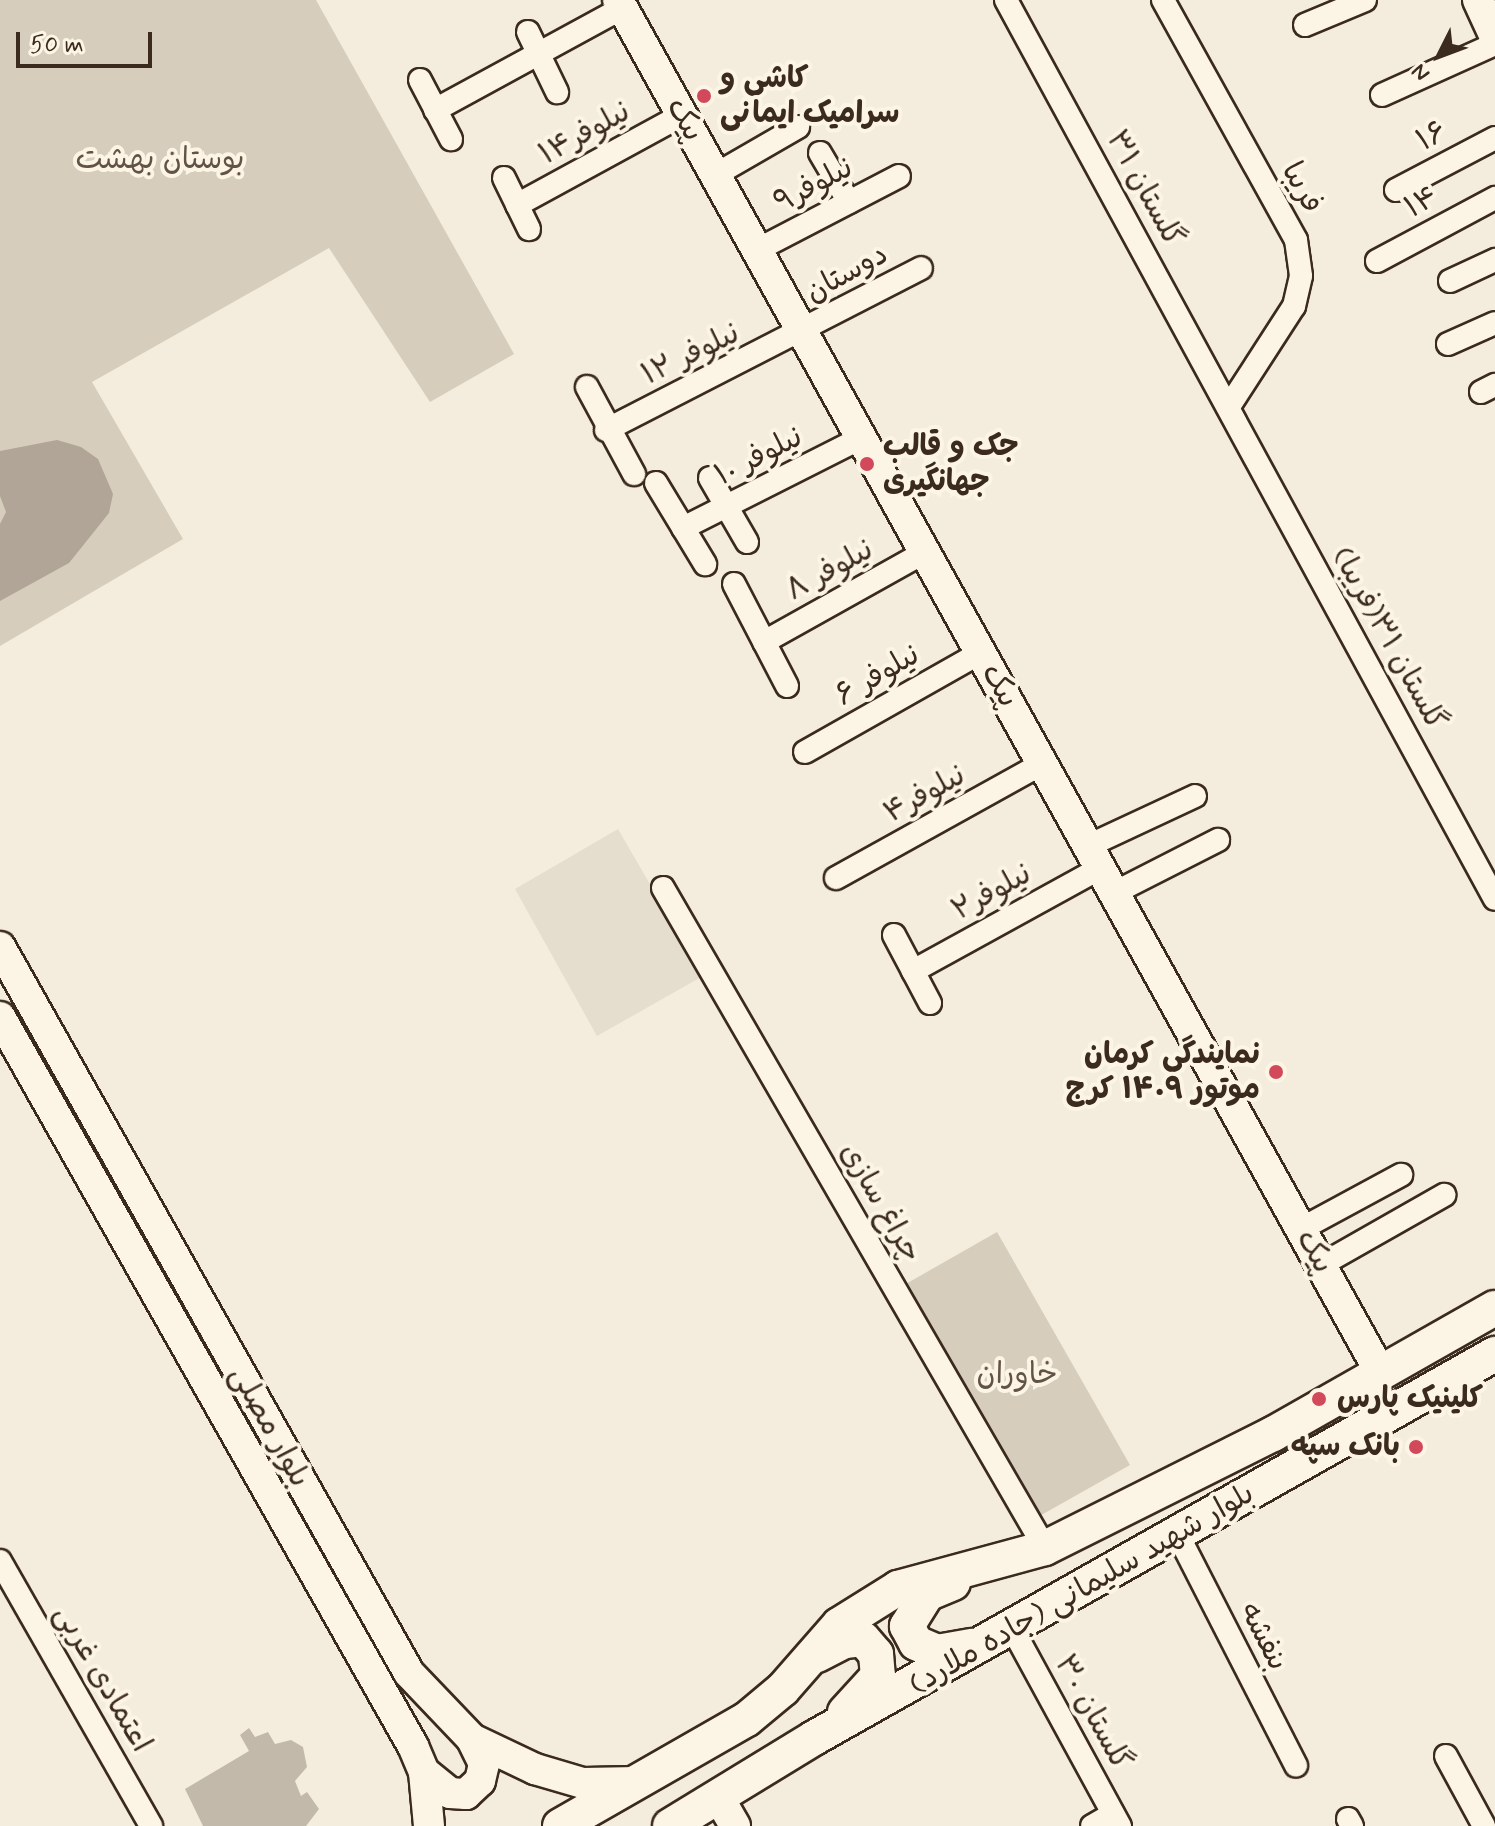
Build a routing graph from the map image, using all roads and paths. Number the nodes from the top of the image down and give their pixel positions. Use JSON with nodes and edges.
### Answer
{"nodes":[{"id":1,"x":1006,"y":0,"type":"edge"},
{"id":2,"x":1163,"y":0,"type":"edge"},
{"id":3,"x":1365,"y":0,"type":"edge"},
{"id":4,"x":1478,"y":0,"type":"edge"},
{"id":5,"x":620,"y":4,"type":"edge"},
{"id":6,"x":1305,"y":25,"type":"dead end"},
{"id":7,"x":528,"y":32,"type":"dead end"},
{"id":8,"x":1495,"y":37,"type":"edge"},
{"id":9,"x":1495,"y":44,"type":"edge"},
{"id":10,"x":539,"y":53,"type":"junction"},
{"id":11,"x":420,"y":80,"type":"dead end"},
{"id":12,"x":557,"y":92,"type":"dead end"},
{"id":13,"x":1382,"y":95,"type":"dead end"},
{"id":14,"x":435,"y":110,"type":"junction"},
{"id":15,"x":682,"y":115,"type":"junction"},
{"id":16,"x":798,"y":127,"type":"dead end"},
{"id":17,"x":1495,"y":138,"type":"edge"},
{"id":18,"x":451,"y":139,"type":"dead end"},
{"id":19,"x":820,"y":153,"type":"dead end"},
{"id":20,"x":715,"y":175,"type":"junction"},
{"id":21,"x":899,"y":176,"type":"dead end"},
{"id":22,"x":504,"y":178,"type":"dead end"},
{"id":23,"x":1396,"y":190,"type":"dead end"},
{"id":24,"x":1495,"y":198,"type":"edge"},
{"id":25,"x":849,"y":202,"type":"junction"},
{"id":26,"x":517,"y":205,"type":"junction"},
{"id":27,"x":529,"y":229,"type":"dead end"},
{"id":28,"x":757,"y":250,"type":"junction"},
{"id":29,"x":1495,"y":260,"type":"edge"},
{"id":30,"x":1377,"y":261,"type":"dead end"},
{"id":31,"x":921,"y":268,"type":"dead end"},
{"id":32,"x":1450,"y":281,"type":"dead end"},
{"id":33,"x":1495,"y":323,"type":"edge"},
{"id":34,"x":803,"y":333,"type":"junction"},
{"id":35,"x":1448,"y":344,"type":"dead end"},
{"id":36,"x":587,"y":387,"type":"dead end"},
{"id":37,"x":1228,"y":408,"type":"junction"},
{"id":38,"x":606,"y":430,"type":"junction"},
{"id":39,"x":861,"y":438,"type":"junction"},
{"id":40,"x":634,"y":474,"type":"dead end"},
{"id":41,"x":710,"y":478,"type":"dead end"},
{"id":42,"x":656,"y":483,"type":"dead end"},
{"id":43,"x":727,"y":507,"type":"junction"},
{"id":44,"x":683,"y":528,"type":"junction"},
{"id":45,"x":747,"y":542,"type":"dead end"},
{"id":46,"x":925,"y":552,"type":"junction"},
{"id":47,"x":705,"y":564,"type":"dead end"},
{"id":48,"x":734,"y":584,"type":"dead end"},
{"id":49,"x":764,"y":642,"type":"junction"},
{"id":50,"x":980,"y":653,"type":"junction"},
{"id":51,"x":787,"y":686,"type":"dead end"},
{"id":52,"x":805,"y":752,"type":"dead end"},
{"id":53,"x":1042,"y":764,"type":"junction"},
{"id":54,"x":1195,"y":796,"type":"dead end"},
{"id":55,"x":1218,"y":840,"type":"dead end"},
{"id":56,"x":1101,"y":869,"type":"junction"},
{"id":57,"x":836,"y":878,"type":"dead end"},
{"id":58,"x":663,"y":888,"type":"dead end"},
{"id":59,"x":1495,"y":899,"type":"edge"},
{"id":60,"x":894,"y":935,"type":"dead end"},
{"id":61,"x":0,"y":947,"type":"edge"},
{"id":62,"x":913,"y":971,"type":"junction"},
{"id":63,"x":930,"y":1003,"type":"dead end"},
{"id":64,"x":0,"y":1017,"type":"edge"},
{"id":65,"x":1401,"y":1175,"type":"dead end"},
{"id":66,"x":1444,"y":1195,"type":"dead end"},
{"id":67,"x":1301,"y":1229,"type":"junction"},
{"id":68,"x":1321,"y":1265,"type":"junction"},
{"id":69,"x":1495,"y":1308,"type":"edge"},
{"id":70,"x":1495,"y":1354,"type":"edge"},
{"id":71,"x":1380,"y":1372,"type":"junction"},
{"id":72,"x":1178,"y":1535,"type":"junction"},
{"id":73,"x":1045,"y":1548,"type":"junction"},
{"id":74,"x":0,"y":1561,"type":"edge"},
{"id":75,"x":993,"y":1565,"type":"junction"},
{"id":76,"x":1012,"y":1628,"type":"junction"},
{"id":77,"x":981,"y":1644,"type":"junction"},
{"id":78,"x":808,"y":1660,"type":"junction"},
{"id":79,"x":814,"y":1738,"type":"junction"},
{"id":80,"x":472,"y":1739,"type":"junction"},
{"id":81,"x":1446,"y":1756,"type":"dead end"},
{"id":82,"x":1296,"y":1766,"type":"dead end"},
{"id":83,"x":424,"y":1772,"type":"junction"},
{"id":84,"x":638,"y":1782,"type":"junction"},
{"id":85,"x":727,"y":1812,"type":"edge"},
{"id":86,"x":1116,"y":1820,"type":"edge"},
{"id":87,"x":151,"y":1826,"type":"edge"},
{"id":88,"x":429,"y":1826,"type":"edge"},
{"id":89,"x":560,"y":1826,"type":"edge"},
{"id":90,"x":670,"y":1826,"type":"edge"},
{"id":91,"x":1092,"y":1826,"type":"edge"},
{"id":92,"x":1484,"y":1826,"type":"edge"}],
"edges":[{"from":1,"to":37,"type":"street","name":"گلستان ۳۱"},
{"from":2,"to":37,"type":"street","name":"فریبا"},
{"from":3,"to":6,"type":"street"},
{"from":4,"to":8,"type":"street"},
{"from":5,"to":10,"type":"street"},
{"from":5,"to":15,"type":"street","name":"پیک"},
{"from":7,"to":10,"type":"street"},
{"from":9,"to":13,"type":"street"},
{"from":10,"to":12,"type":"street"},
{"from":10,"to":14,"type":"street"},
{"from":11,"to":14,"type":"street"},
{"from":14,"to":18,"type":"street"},
{"from":15,"to":20,"type":"street","name":"پیک"},
{"from":15,"to":26,"type":"street","name":"نیلوفر۱۴"},
{"from":16,"to":20,"type":"street"},
{"from":17,"to":23,"type":"street","name":"۱۶"},
{"from":19,"to":25,"type":"street"},
{"from":20,"to":28,"type":"street","name":"پیک"},
{"from":21,"to":25,"type":"street","name":"نیلوفر۹"},
{"from":22,"to":26,"type":"street"},
{"from":24,"to":30,"type":"street","name":"۱۴"},
{"from":25,"to":28,"type":"street","name":"نیلوفر۹"},
{"from":26,"to":27,"type":"street"},
{"from":28,"to":34,"type":"street","name":"پیک"},
{"from":29,"to":32,"type":"street"},
{"from":31,"to":34,"type":"street","name":"دوستان"},
{"from":33,"to":35,"type":"street"},
{"from":34,"to":38,"type":"street","name":"نیلوفر ۱۲"},
{"from":34,"to":39,"type":"street","name":"پیک"},
{"from":36,"to":38,"type":"street"},
{"from":37,"to":59,"type":"street","name":"گلستان ۳۱(فریبا)"},
{"from":38,"to":40,"type":"street"},
{"from":39,"to":43,"type":"street","name":"نیلوفر ۱۰"},
{"from":39,"to":46,"type":"street","name":"پیک"},
{"from":41,"to":43,"type":"street"},
{"from":42,"to":44,"type":"street"},
{"from":43,"to":44,"type":"street","name":"نیلوفر ۱۰"},
{"from":43,"to":45,"type":"street"},
{"from":44,"to":47,"type":"street"},
{"from":46,"to":49,"type":"street","name":"نیلوفر ۸"},
{"from":46,"to":50,"type":"street","name":"پیک"},
{"from":48,"to":49,"type":"street"},
{"from":49,"to":51,"type":"street"},
{"from":50,"to":52,"type":"street","name":"نیلوفر ۶"},
{"from":50,"to":53,"type":"street","name":"پیک"},
{"from":53,"to":56,"type":"street","name":"پیک"},
{"from":53,"to":57,"type":"street","name":"نیلوفر۴"},
{"from":54,"to":56,"type":"street"},
{"from":55,"to":56,"type":"street"},
{"from":56,"to":62,"type":"street","name":"نیلوفر۲"},
{"from":56,"to":67,"type":"street","name":"پیک"},
{"from":58,"to":73,"type":"street","name":"چراغ سازی"},
{"from":60,"to":62,"type":"street"},
{"from":61,"to":80,"type":"street","name":"بلوار مصلی"},
{"from":62,"to":63,"type":"street"},
{"from":64,"to":83,"type":"street","name":"بلوار مصلی"},
{"from":65,"to":67,"type":"street"},
{"from":66,"to":68,"type":"street"},
{"from":67,"to":68,"type":"street","name":"پیک"},
{"from":68,"to":71,"type":"street","name":"پیک"},
{"from":69,"to":71,"type":"main road","name":"بلوار شهید سلیمانی (جاده ملارد)"},
{"from":70,"to":72,"type":"main road","name":"بلوار شهید سلیمانی (جاده ملارد)"},
{"from":71,"to":73,"type":"main road","name":"بلوار شهید سلیمانی (جاده ملارد)"},
{"from":72,"to":76,"type":"main road","name":"بلوار شهید سلیمانی (جاده ملارد)"},
{"from":72,"to":82,"type":"street","name":"بنفشه"},
{"from":73,"to":75,"type":"main road","name":"بلوار شهید سلیمانی (جاده ملارد)"},
{"from":74,"to":87,"type":"street","name":"اعتمادی غربی"},
{"from":75,"to":77,"type":"main road"},
{"from":75,"to":78,"type":"main road","name":"بلوار شهید سلیمانی (جاده ملارد)"},
{"from":76,"to":77,"type":"main road","name":"بلوار شهید سلیمانی (جاده ملارد)"},
{"from":76,"to":86,"type":"street","name":"گلستان ۳۰"},
{"from":77,"to":79,"type":"main road","name":"بلوار شهید سلیمانی (جاده ملارد)"},
{"from":78,"to":79,"type":"main road"},
{"from":78,"to":84,"type":"main road","name":"بلوار شهید سلیمانی (جاده ملارد)"},
{"from":79,"to":85,"type":"main road","name":"بلوار شهید سلیمانی (جاده ملارد)"},
{"from":80,"to":83,"type":"street"},
{"from":80,"to":84,"type":"street","name":"بلوار مصلی"},
{"from":81,"to":92,"type":"street"},
{"from":83,"to":88,"type":"street","name":"بلوار مصلی"},
{"from":84,"to":89,"type":"main road","name":"بلوار شهید سلیمانی (جاده ملارد)"},
{"from":85,"to":90,"type":"main road","name":"بلوار شهید سلیمانی (جاده ملارد)"},
{"from":86,"to":91,"type":"street"}]}
